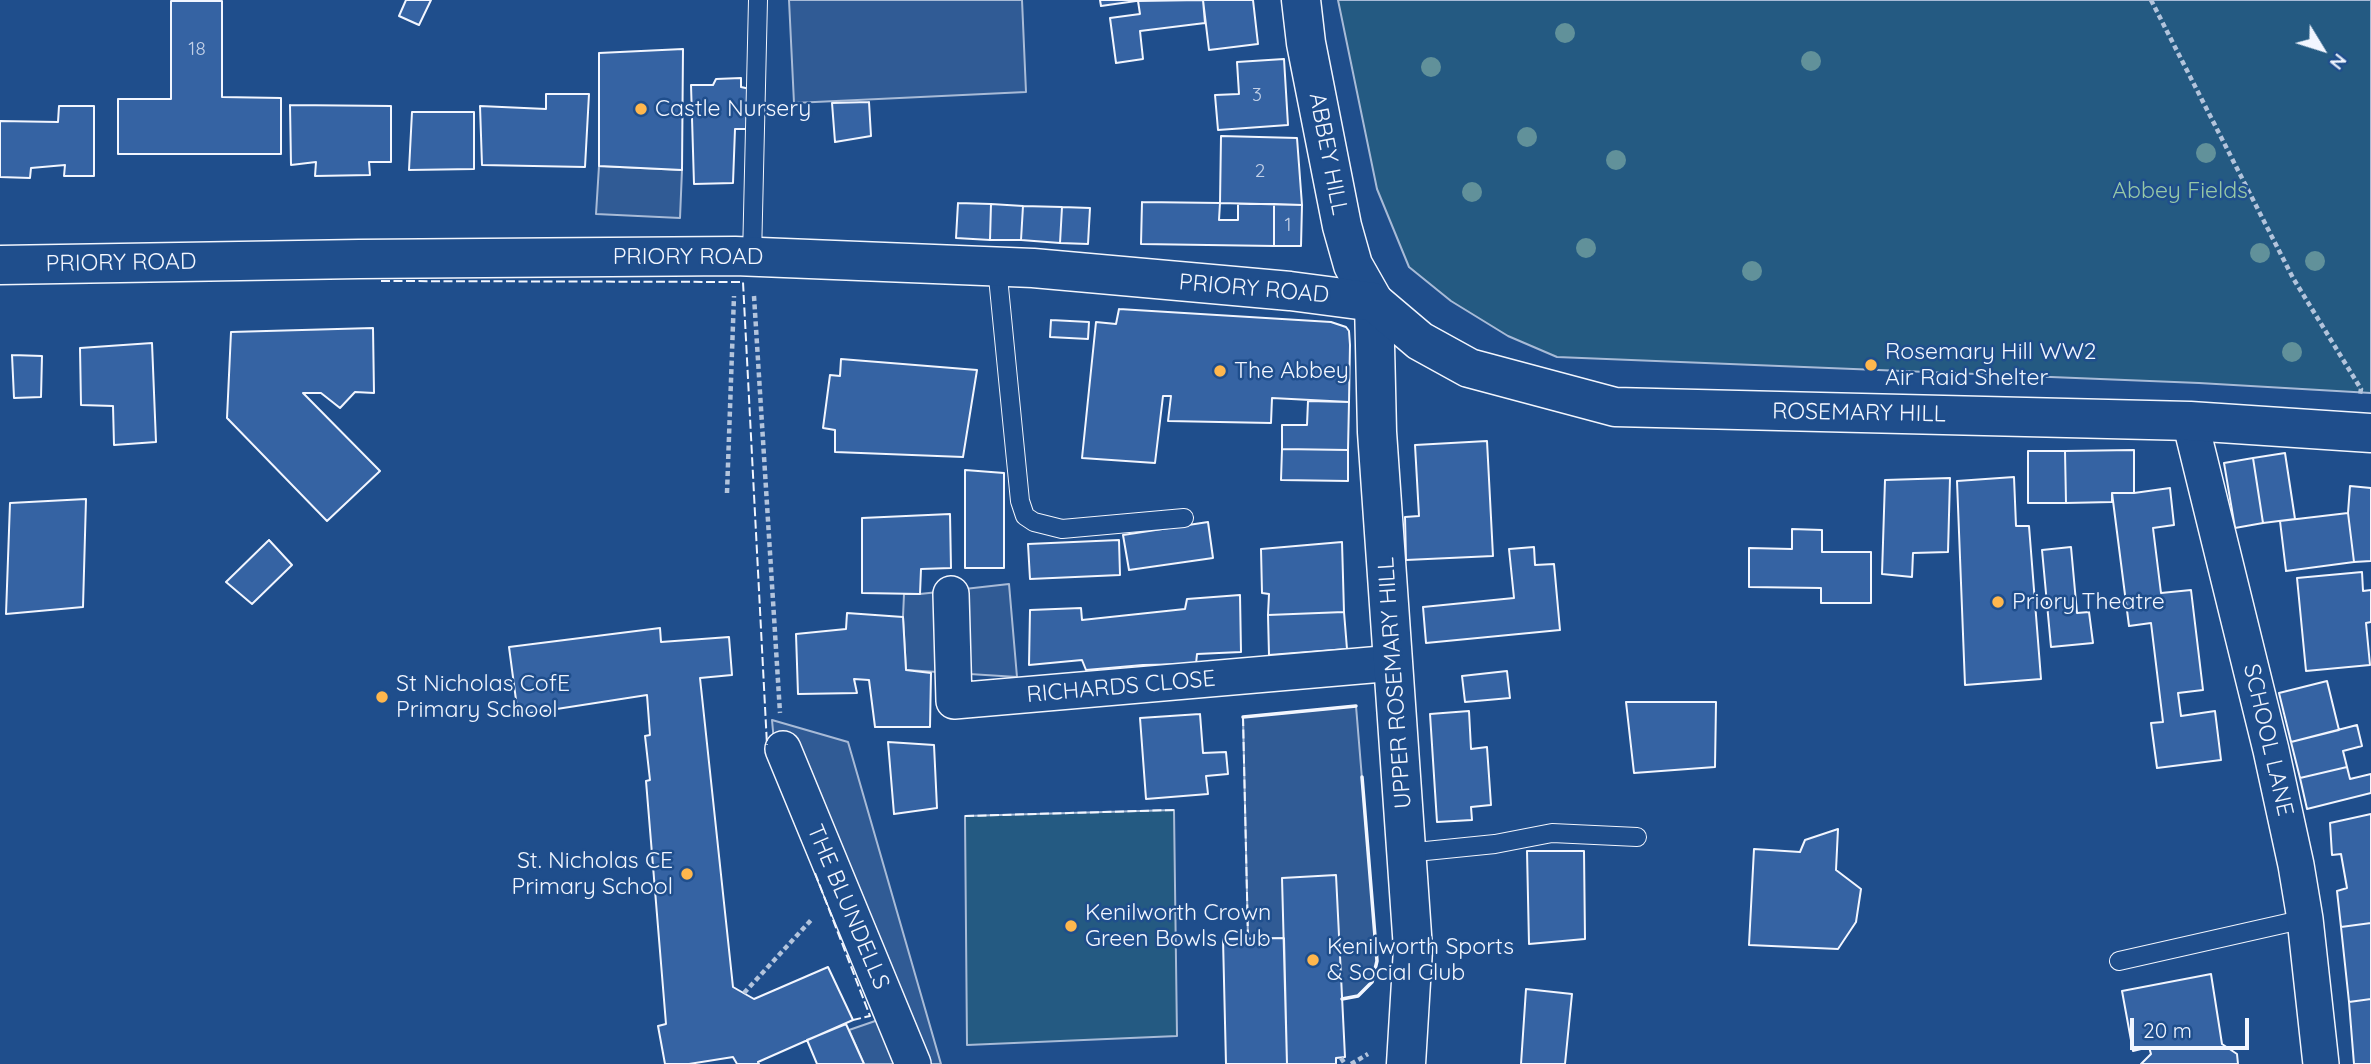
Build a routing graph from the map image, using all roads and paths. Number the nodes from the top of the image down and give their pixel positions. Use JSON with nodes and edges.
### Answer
{"nodes":[{"id":1,"x":758,"y":0,"type":"edge"},
{"id":2,"x":1301,"y":0,"type":"edge"},
{"id":3,"x":2151,"y":0,"type":"edge"},
{"id":4,"x":743,"y":257,"type":"junction"},
{"id":5,"x":0,"y":265,"type":"edge"},
{"id":6,"x":996,"y":267,"type":"junction"},
{"id":7,"x":1374,"y":302,"type":"junction"},
{"id":8,"x":2190,"y":421,"type":"junction"},
{"id":9,"x":2364,"y":432,"type":"edge"},
{"id":10,"x":727,"y":493,"type":"dead end"},
{"id":11,"x":1184,"y":518,"type":"dead end"},
{"id":12,"x":951,"y":594,"type":"dead end"},
{"id":13,"x":1394,"y":663,"type":"junction"},
{"id":14,"x":783,"y":749,"type":"joint"},
{"id":15,"x":1637,"y":837,"type":"dead end"},
{"id":16,"x":1406,"y":853,"type":"junction"},
{"id":17,"x":839,"y":887,"type":"junction"},
{"id":18,"x":2305,"y":919,"type":"junction"},
{"id":19,"x":2119,"y":961,"type":"dead end"},
{"id":20,"x":744,"y":993,"type":"dead end"},
{"id":21,"x":1341,"y":1058,"type":"dead end"},
{"id":22,"x":913,"y":1064,"type":"edge"},
{"id":23,"x":1345,"y":1064,"type":"edge"},
{"id":24,"x":1406,"y":1064,"type":"edge"},
{"id":25,"x":2321,"y":1064,"type":"edge"}],
"edges":[{"from":1,"to":4,"type":"lane"},
{"from":2,"to":7,"type":"main road","name":"ABBEY HILL"},
{"from":3,"to":9,"type":"path"},
{"from":4,"to":5,"type":"main road","name":"PRIORY ROAD"},
{"from":4,"to":6,"type":"main road","name":"PRIORY ROAD"},
{"from":4,"to":10,"type":"path"},
{"from":4,"to":14,"type":"path"},
{"from":6,"to":7,"type":"main road","name":"PRIORY ROAD"},
{"from":6,"to":11,"type":"lane"},
{"from":7,"to":8,"type":"main road","name":"ROSEMARY HILL"},
{"from":7,"to":13,"type":"main road","name":"UPPER ROSEMARY HILL"},
{"from":8,"to":9,"type":"main road","name":"ROSEMARY HILL"},
{"from":8,"to":18,"type":"street","name":"SCHOOL LANE"},
{"from":12,"to":13,"type":"street","name":"RICHARDS CLOSE"},
{"from":13,"to":16,"type":"main road","name":"UPPER ROSEMARY HILL"},
{"from":14,"to":17,"type":"street","name":"THE BLUNDELLS"},
{"from":15,"to":16,"type":"lane"},
{"from":16,"to":24,"type":"main road","name":"UPPER ROSEMARY HILL"},
{"from":17,"to":20,"type":"path"},
{"from":17,"to":22,"type":"street","name":"THE BLUNDELLS"},
{"from":18,"to":19,"type":"lane"},
{"from":18,"to":25,"type":"street","name":"SCHOOL LANE"},
{"from":21,"to":23,"type":"path"}]}
